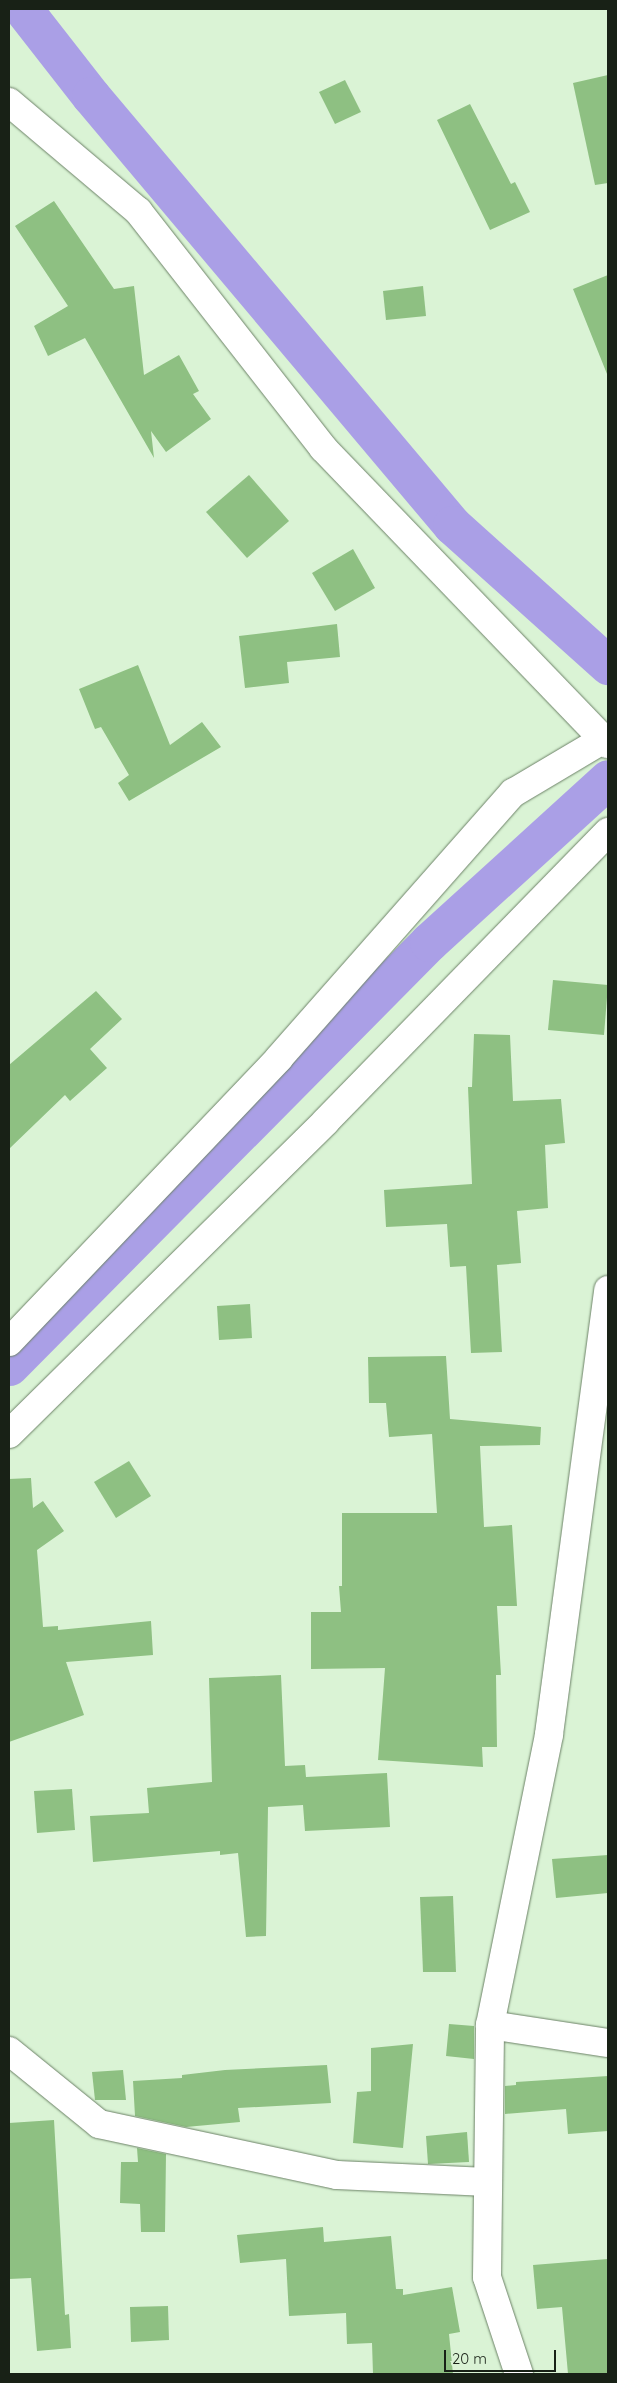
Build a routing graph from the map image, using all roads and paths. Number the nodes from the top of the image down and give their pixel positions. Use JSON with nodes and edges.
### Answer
{"nodes":[{"id":1,"x":9,"y":102,"type":"edge"},
{"id":2,"x":606,"y":741,"type":"edge"},
{"id":3,"x":608,"y":832,"type":"edge"},
{"id":4,"x":608,"y":1290,"type":"edge"},
{"id":5,"x":9,"y":1342,"type":"edge"},
{"id":6,"x":9,"y":1434,"type":"edge"},
{"id":7,"x":490,"y":2025,"type":"junction"},
{"id":8,"x":608,"y":2042,"type":"edge"},
{"id":9,"x":9,"y":2051,"type":"edge"},
{"id":10,"x":488,"y":2182,"type":"junction"},
{"id":11,"x":519,"y":2374,"type":"edge"}],
"edges":[{"from":1,"to":2,"type":"street"},
{"from":2,"to":5,"type":"street"},
{"from":3,"to":6,"type":"street"},
{"from":4,"to":7,"type":"street"},
{"from":7,"to":8,"type":"street"},
{"from":7,"to":10,"type":"street"},
{"from":9,"to":10,"type":"street"},
{"from":10,"to":11,"type":"street"}]}
